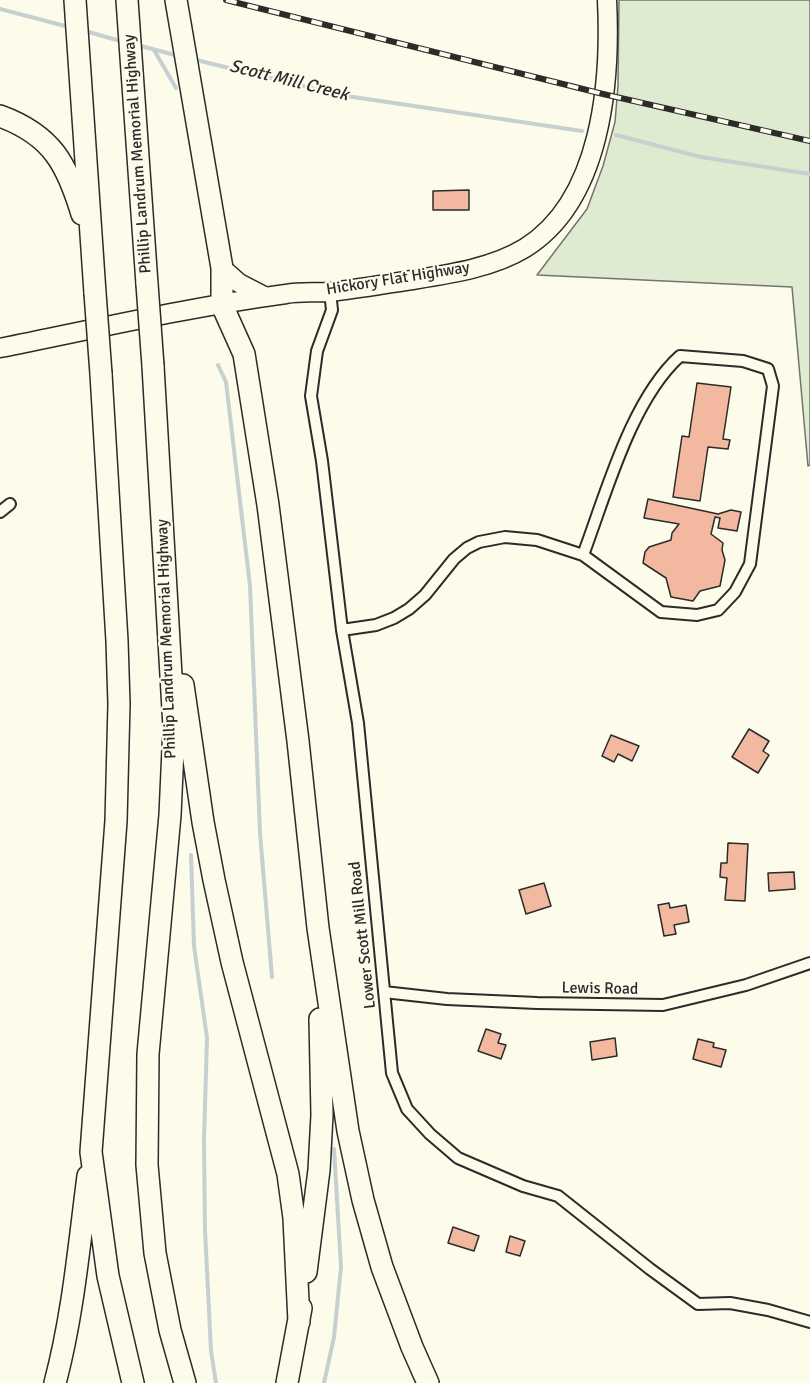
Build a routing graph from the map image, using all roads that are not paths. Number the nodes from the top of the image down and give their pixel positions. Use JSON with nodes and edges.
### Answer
{"nodes":[{"id":1,"x":75,"y":0,"type":"edge"},
{"id":2,"x":127,"y":0,"type":"edge"},
{"id":3,"x":176,"y":0,"type":"edge"},
{"id":4,"x":607,"y":0,"type":"edge"},
{"id":5,"x":0,"y":116,"type":"edge"},
{"id":6,"x":91,"y":244,"type":"junction"},
{"id":7,"x":222,"y":268,"type":"junction"},
{"id":8,"x":330,"y":292,"type":"junction"},
{"id":9,"x":267,"y":297,"type":"junction"},
{"id":10,"x":222,"y":305,"type":"junction"},
{"id":11,"x":0,"y":348,"type":"edge"},
{"id":12,"x":10,"y":504,"type":"dead end"},
{"id":13,"x":0,"y":512,"type":"edge"},
{"id":14,"x":583,"y":555,"type":"junction"},
{"id":15,"x":165,"y":571,"type":"junction"},
{"id":16,"x":342,"y":630,"type":"junction"},
{"id":17,"x":318,"y":928,"type":"junction"},
{"id":18,"x":810,"y":963,"type":"edge"},
{"id":19,"x":384,"y":992,"type":"junction"},
{"id":20,"x":91,"y":1152,"type":"junction"},
{"id":21,"x":299,"y":1322,"type":"junction"},
{"id":22,"x":810,"y":1322,"type":"edge"},
{"id":23,"x":55,"y":1383,"type":"edge"},
{"id":24,"x":133,"y":1383,"type":"edge"},
{"id":25,"x":185,"y":1383,"type":"edge"},
{"id":26,"x":287,"y":1383,"type":"edge"},
{"id":27,"x":428,"y":1383,"type":"edge"}],
"edges":[{"from":1,"to":6,"type":"highway"},
{"from":2,"to":15,"type":"highway","name":"Phillip Landrum Memorial Highway","bridge":true},
{"from":3,"to":7,"type":"highway"},
{"from":4,"to":8,"type":"main road","name":"Hickory Flat Highway"},
{"from":5,"to":6,"type":"highway"},
{"from":6,"to":20,"type":"highway","bridge":true},
{"from":7,"to":9,"type":"main road"},
{"from":7,"to":10,"type":"highway"},
{"from":8,"to":9,"type":"main road","name":"Hickory Flat Highway"},
{"from":8,"to":16,"type":"street","name":"Lower Scott Mill Road"},
{"from":9,"to":10,"type":"main road","name":"Hickory Flat Highway"},
{"from":10,"to":11,"type":"main road","name":"Hickory Flat Highway"},
{"from":10,"to":17,"type":"highway"},
{"from":12,"to":13,"type":"street"},
{"from":14,"to":14,"type":"street"},
{"from":14,"to":16,"type":"street"},
{"from":15,"to":21,"type":"highway"},
{"from":15,"to":25,"type":"highway","name":"Phillip Landrum Memorial Highway"},
{"from":16,"to":19,"type":"street","name":"Lower Scott Mill Road"},
{"from":17,"to":21,"type":"highway"},
{"from":17,"to":27,"type":"highway"},
{"from":18,"to":19,"type":"street","name":"Lewis Road"},
{"from":19,"to":22,"type":"street","name":"Lower Scott Mill Road"},
{"from":20,"to":23,"type":"highway"},
{"from":20,"to":24,"type":"highway"},
{"from":21,"to":26,"type":"highway"}]}
